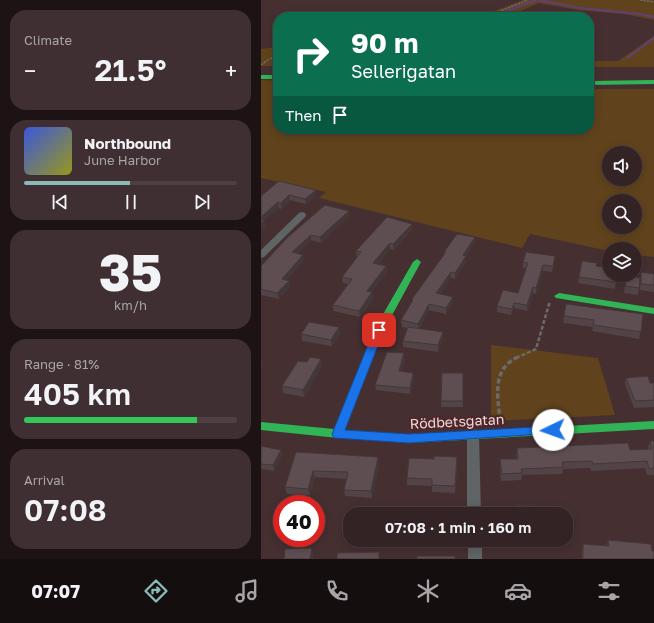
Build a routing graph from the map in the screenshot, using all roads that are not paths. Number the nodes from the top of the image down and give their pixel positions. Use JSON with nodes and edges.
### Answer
{"nodes":[{"id":1,"x":261,"y":70,"type":"edge"},
{"id":2,"x":273,"y":70,"type":"edge"},
{"id":3,"x":594,"y":75,"type":"edge"},
{"id":4,"x":654,"y":75,"type":"edge"},
{"id":5,"x":261,"y":77,"type":"edge"},
{"id":6,"x":273,"y":78,"type":"edge"},
{"id":7,"x":654,"y":82,"type":"edge"},
{"id":8,"x":594,"y":83,"type":"edge"},
{"id":9,"x":302,"y":215,"type":"dead end"},
{"id":10,"x":261,"y":255,"type":"edge"},
{"id":11,"x":417,"y":262,"type":"dead end"},
{"id":12,"x":559,"y":296,"type":"road end"},
{"id":13,"x":654,"y":311,"type":"edge"},
{"id":14,"x":654,"y":425,"type":"edge"},
{"id":15,"x":261,"y":426,"type":"edge"},
{"id":16,"x":338,"y":434,"type":"junction"},
{"id":17,"x":473,"y":434,"type":"junction"},
{"id":18,"x":474,"y":507,"type":"edge"},
{"id":19,"x":475,"y":547,"type":"edge"},
{"id":20,"x":475,"y":559,"type":"edge"}],
"edges":[{"from":1,"to":2,"type":"main road"},
{"from":3,"to":4,"type":"main road"},
{"from":5,"to":6,"type":"main road"},
{"from":7,"to":8,"type":"main road"},
{"from":9,"to":10,"type":"street"},
{"from":11,"to":16,"type":"main road"},
{"from":12,"to":13,"type":"main road"},
{"from":14,"to":17,"type":"main road","name":"Rödbetsgatan"},
{"from":15,"to":16,"type":"main road","name":"Rödbetsgatan"},
{"from":16,"to":17,"type":"main road","name":"Rödbetsgatan"},
{"from":17,"to":18,"type":"street"},
{"from":19,"to":20,"type":"street"}]}
